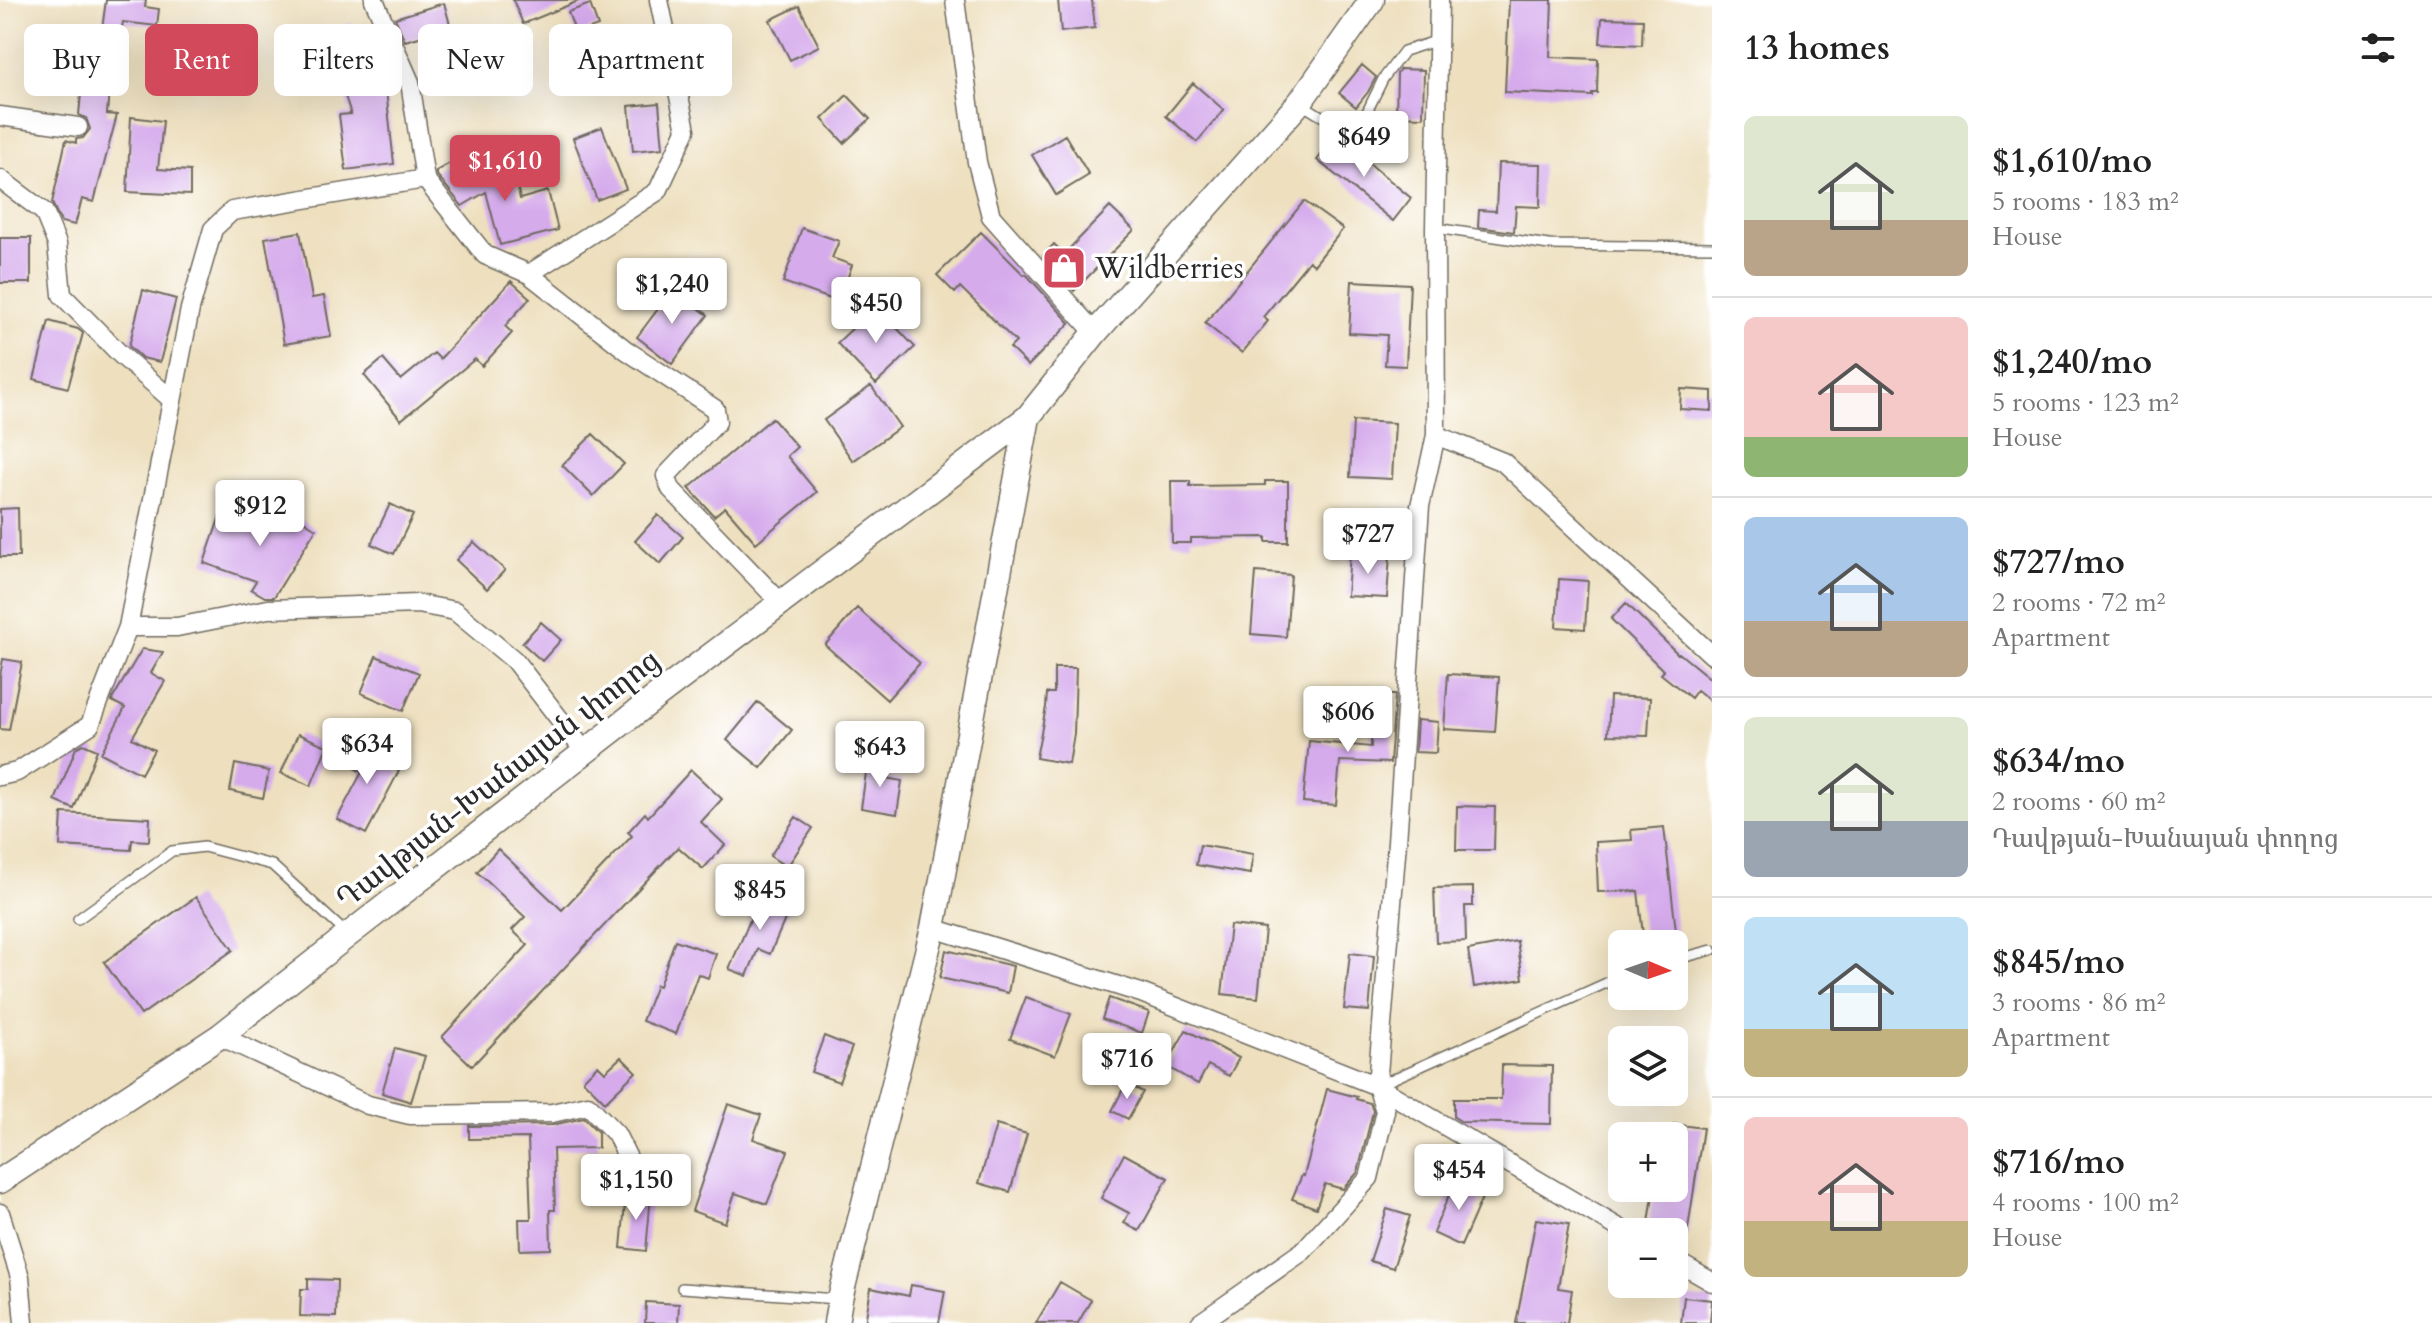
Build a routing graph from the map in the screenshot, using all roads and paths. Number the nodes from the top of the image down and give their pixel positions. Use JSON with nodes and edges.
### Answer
{"nodes":[{"id":1,"x":374,"y":0,"type":"edge"},
{"id":2,"x":659,"y":0,"type":"edge"},
{"id":3,"x":955,"y":0,"type":"edge"},
{"id":4,"x":1372,"y":0,"type":"edge"},
{"id":5,"x":1439,"y":0,"type":"edge"},
{"id":6,"x":1439,"y":40,"type":"junction"},
{"id":7,"x":1300,"y":102,"type":"junction"},
{"id":8,"x":0,"y":116,"type":"edge"},
{"id":9,"x":78,"y":127,"type":"dead end"},
{"id":10,"x":0,"y":179,"type":"edge"},
{"id":11,"x":425,"y":179,"type":"junction"},
{"id":12,"x":1435,"y":228,"type":"junction"},
{"id":13,"x":1712,"y":247,"type":"edge"},
{"id":14,"x":529,"y":274,"type":"junction"},
{"id":15,"x":1095,"y":333,"type":"junction"},
{"id":16,"x":172,"y":400,"type":"junction"},
{"id":17,"x":1028,"y":417,"type":"junction"},
{"id":18,"x":1436,"y":435,"type":"junction"},
{"id":19,"x":781,"y":603,"type":"junction"},
{"id":20,"x":128,"y":627,"type":"junction"},
{"id":21,"x":1712,"y":655,"type":"edge"},
{"id":22,"x":585,"y":752,"type":"junction"},
{"id":23,"x":0,"y":776,"type":"edge"},
{"id":24,"x":78,"y":919,"type":"dead end"},
{"id":25,"x":933,"y":928,"type":"junction"},
{"id":26,"x":348,"y":935,"type":"junction"},
{"id":27,"x":1712,"y":950,"type":"edge"},
{"id":28,"x":1688,"y":956,"type":"edge"},
{"id":29,"x":1608,"y":982,"type":"edge"},
{"id":30,"x":220,"y":1036,"type":"junction"},
{"id":31,"x":1377,"y":1086,"type":"junction"},
{"id":32,"x":637,"y":1176,"type":"dead end"},
{"id":33,"x":0,"y":1181,"type":"edge"},
{"id":34,"x":0,"y":1213,"type":"edge"},
{"id":35,"x":1608,"y":1221,"type":"edge"},
{"id":36,"x":1688,"y":1268,"type":"edge"},
{"id":37,"x":1712,"y":1282,"type":"edge"},
{"id":38,"x":682,"y":1288,"type":"dead end"},
{"id":39,"x":838,"y":1311,"type":"edge"},
{"id":40,"x":24,"y":1323,"type":"edge"},
{"id":41,"x":1200,"y":1323,"type":"edge"}],
"edges":[{"from":1,"to":11,"type":"street"},
{"from":2,"to":14,"type":"street"},
{"from":3,"to":15,"type":"street"},
{"from":4,"to":7,"type":"main road"},
{"from":5,"to":6,"type":"street"},
{"from":6,"to":7,"type":"lane"},
{"from":6,"to":12,"type":"street"},
{"from":7,"to":15,"type":"main road"},
{"from":8,"to":9,"type":"street"},
{"from":10,"to":16,"type":"street"},
{"from":11,"to":14,"type":"street"},
{"from":11,"to":16,"type":"street"},
{"from":12,"to":13,"type":"lane"},
{"from":12,"to":18,"type":"street"},
{"from":14,"to":19,"type":"street"},
{"from":15,"to":17,"type":"main road"},
{"from":16,"to":20,"type":"street"},
{"from":17,"to":19,"type":"main road","name":"Դավթյան-Խանայան փողոց"},
{"from":17,"to":25,"type":"main road"},
{"from":18,"to":21,"type":"street"},
{"from":18,"to":31,"type":"street"},
{"from":19,"to":22,"type":"main road","name":"Դավթյան-Խանայան փողոց"},
{"from":20,"to":22,"type":"street"},
{"from":20,"to":23,"type":"street"},
{"from":22,"to":26,"type":"main road","name":"Դավթյան-Խանայան փողոց"},
{"from":24,"to":26,"type":"lane"},
{"from":25,"to":31,"type":"street"},
{"from":25,"to":39,"type":"main road"},
{"from":26,"to":30,"type":"main road","name":"Դավթյան-Խանայան փողոց"},
{"from":27,"to":28,"type":"lane"},
{"from":29,"to":31,"type":"lane"},
{"from":30,"to":32,"type":"street"},
{"from":30,"to":33,"type":"main road","name":"Դավթյան-Խանայան փողոց"},
{"from":31,"to":35,"type":"street"},
{"from":31,"to":41,"type":"street"},
{"from":34,"to":40,"type":"street"},
{"from":36,"to":37,"type":"street"},
{"from":38,"to":39,"type":"lane"}]}
